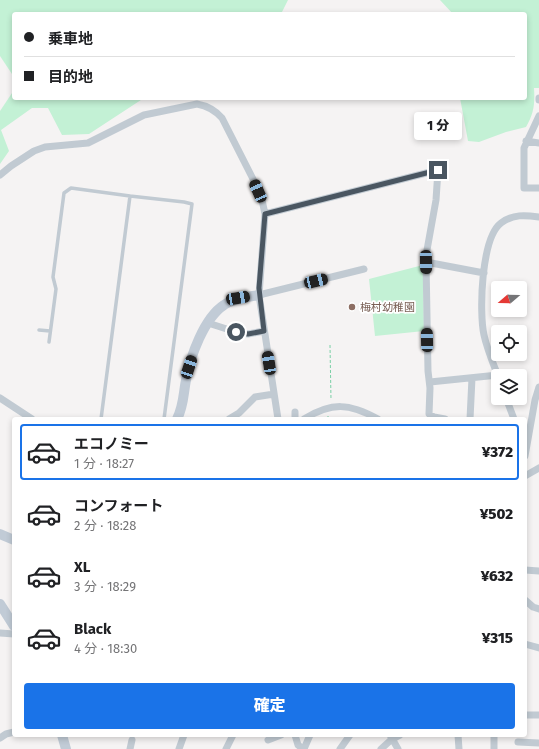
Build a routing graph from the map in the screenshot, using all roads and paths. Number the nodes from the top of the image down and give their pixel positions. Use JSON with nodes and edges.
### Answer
{"nodes":[{"id":1,"x":539,"y":116,"type":"edge"},
{"id":2,"x":526,"y":142,"type":"junction"},
{"id":3,"x":539,"y":142,"type":"edge"},
{"id":4,"x":0,"y":175,"type":"edge"},
{"id":5,"x":539,"y":188,"type":"edge"},
{"id":6,"x":130,"y":196,"type":"junction"},
{"id":7,"x":265,"y":214,"type":"junction"},
{"id":8,"x":539,"y":217,"type":"edge"},
{"id":9,"x":426,"y":262,"type":"junction"},
{"id":10,"x":364,"y":269,"type":"dead end"},
{"id":11,"x":484,"y":273,"type":"junction"},
{"id":12,"x":259,"y":294,"type":"junction"},
{"id":13,"x":208,"y":323,"type":"junction"},
{"id":14,"x":39,"y":330,"type":"dead end"},
{"id":15,"x":50,"y":331,"type":"junction"},
{"id":16,"x":264,"y":331,"type":"junction"},
{"id":17,"x":49,"y":342,"type":"dead end"},
{"id":18,"x":330,"y":345,"type":"dead end"},
{"id":19,"x":496,"y":369,"type":"edge"},
{"id":20,"x":491,"y":377,"type":"edge"},
{"id":21,"x":472,"y":378,"type":"junction"},
{"id":22,"x":430,"y":382,"type":"junction"},
{"id":23,"x":539,"y":387,"type":"edge"},
{"id":24,"x":274,"y":394,"type":"junction"},
{"id":25,"x":0,"y":398,"type":"edge"},
{"id":26,"x":509,"y":405,"type":"edge"},
{"id":27,"x":328,"y":408,"type":"junction"},
{"id":28,"x":29,"y":417,"type":"edge"},
{"id":29,"x":101,"y":417,"type":"edge"},
{"id":30,"x":164,"y":417,"type":"edge"},
{"id":31,"x":178,"y":417,"type":"edge"},
{"id":32,"x":232,"y":417,"type":"edge"},
{"id":33,"x":278,"y":417,"type":"edge"},
{"id":34,"x":307,"y":417,"type":"edge"},
{"id":35,"x":374,"y":417,"type":"edge"},
{"id":36,"x":432,"y":417,"type":"edge"},
{"id":37,"x":470,"y":417,"type":"edge"},
{"id":38,"x":513,"y":417,"type":"edge"},
{"id":39,"x":527,"y":443,"type":"edge"},
{"id":40,"x":539,"y":468,"type":"edge"},
{"id":41,"x":527,"y":475,"type":"edge"},
{"id":42,"x":0,"y":534,"type":"edge"},
{"id":43,"x":12,"y":539,"type":"edge"},
{"id":44,"x":527,"y":570,"type":"edge"},
{"id":45,"x":539,"y":571,"type":"edge"},
{"id":46,"x":527,"y":602,"type":"edge"},
{"id":47,"x":0,"y":604,"type":"edge"},
{"id":48,"x":539,"y":608,"type":"edge"},
{"id":49,"x":12,"y":623,"type":"edge"},
{"id":50,"x":0,"y":633,"type":"edge"},
{"id":51,"x":12,"y":634,"type":"edge"},
{"id":52,"x":527,"y":645,"type":"edge"},
{"id":53,"x":539,"y":648,"type":"edge"},
{"id":54,"x":527,"y":715,"type":"edge"},
{"id":55,"x":539,"y":715,"type":"edge"},
{"id":56,"x":12,"y":732,"type":"edge"},
{"id":57,"x":63,"y":737,"type":"edge"},
{"id":58,"x":183,"y":737,"type":"edge"},
{"id":59,"x":232,"y":737,"type":"edge"},
{"id":60,"x":276,"y":737,"type":"edge"},
{"id":61,"x":296,"y":737,"type":"edge"},
{"id":62,"x":309,"y":737,"type":"edge"},
{"id":63,"x":349,"y":737,"type":"edge"},
{"id":64,"x":391,"y":737,"type":"edge"},
{"id":65,"x":458,"y":737,"type":"edge"},
{"id":66,"x":494,"y":737,"type":"edge"},
{"id":67,"x":0,"y":738,"type":"edge"},
{"id":68,"x":132,"y":740,"type":"dead end"},
{"id":69,"x":268,"y":740,"type":"dead end"},
{"id":70,"x":518,"y":742,"type":"dead end"},
{"id":71,"x":539,"y":743,"type":"edge"},
{"id":72,"x":66,"y":749,"type":"edge"},
{"id":73,"x":130,"y":749,"type":"edge"},
{"id":74,"x":179,"y":749,"type":"edge"},
{"id":75,"x":226,"y":749,"type":"edge"},
{"id":76,"x":303,"y":749,"type":"edge"},
{"id":77,"x":340,"y":749,"type":"edge"},
{"id":78,"x":381,"y":749,"type":"edge"},
{"id":79,"x":398,"y":749,"type":"edge"},
{"id":80,"x":459,"y":749,"type":"edge"},
{"id":81,"x":494,"y":749,"type":"edge"}],
"edges":[{"from":1,"to":2,"type":"street"},
{"from":2,"to":3,"type":"street"},
{"from":2,"to":5,"type":"street"},
{"from":4,"to":7,"type":"street"},
{"from":6,"to":15,"type":"lane"},
{"from":6,"to":29,"type":"lane"},
{"from":6,"to":30,"type":"lane"},
{"from":7,"to":9,"type":"street"},
{"from":7,"to":12,"type":"street"},
{"from":8,"to":11,"type":"street"},
{"from":9,"to":11,"type":"street"},
{"from":9,"to":22,"type":"street"},
{"from":10,"to":12,"type":"street"},
{"from":11,"to":19,"type":"street"},
{"from":12,"to":13,"type":"street"},
{"from":12,"to":16,"type":"street"},
{"from":13,"to":16,"type":"street"},
{"from":13,"to":31,"type":"street"},
{"from":14,"to":15,"type":"lane"},
{"from":15,"to":17,"type":"lane"},
{"from":16,"to":24,"type":"street"},
{"from":18,"to":27,"type":"path"},
{"from":20,"to":21,"type":"street"},
{"from":21,"to":22,"type":"street"},
{"from":21,"to":37,"type":"street"},
{"from":22,"to":36,"type":"street"},
{"from":23,"to":39,"type":"street"},
{"from":24,"to":32,"type":"street"},
{"from":24,"to":33,"type":"street"},
{"from":25,"to":28,"type":"street"},
{"from":26,"to":38,"type":"street"},
{"from":27,"to":34,"type":"street"},
{"from":27,"to":35,"type":"street"},
{"from":40,"to":41,"type":"street"},
{"from":42,"to":43,"type":"street"},
{"from":44,"to":45,"type":"street"},
{"from":46,"to":48,"type":"street"},
{"from":47,"to":49,"type":"street"},
{"from":50,"to":51,"type":"street"},
{"from":52,"to":53,"type":"street"},
{"from":54,"to":55,"type":"street"},
{"from":56,"to":67,"type":"street"},
{"from":57,"to":72,"type":"street"},
{"from":58,"to":74,"type":"street"},
{"from":59,"to":75,"type":"street"},
{"from":60,"to":69,"type":"street"},
{"from":61,"to":76,"type":"street"},
{"from":62,"to":76,"type":"street"},
{"from":63,"to":77,"type":"street"},
{"from":64,"to":78,"type":"street"},
{"from":64,"to":79,"type":"street"},
{"from":65,"to":80,"type":"street"},
{"from":66,"to":81,"type":"street"},
{"from":68,"to":73,"type":"street"},
{"from":70,"to":71,"type":"street"}]}
